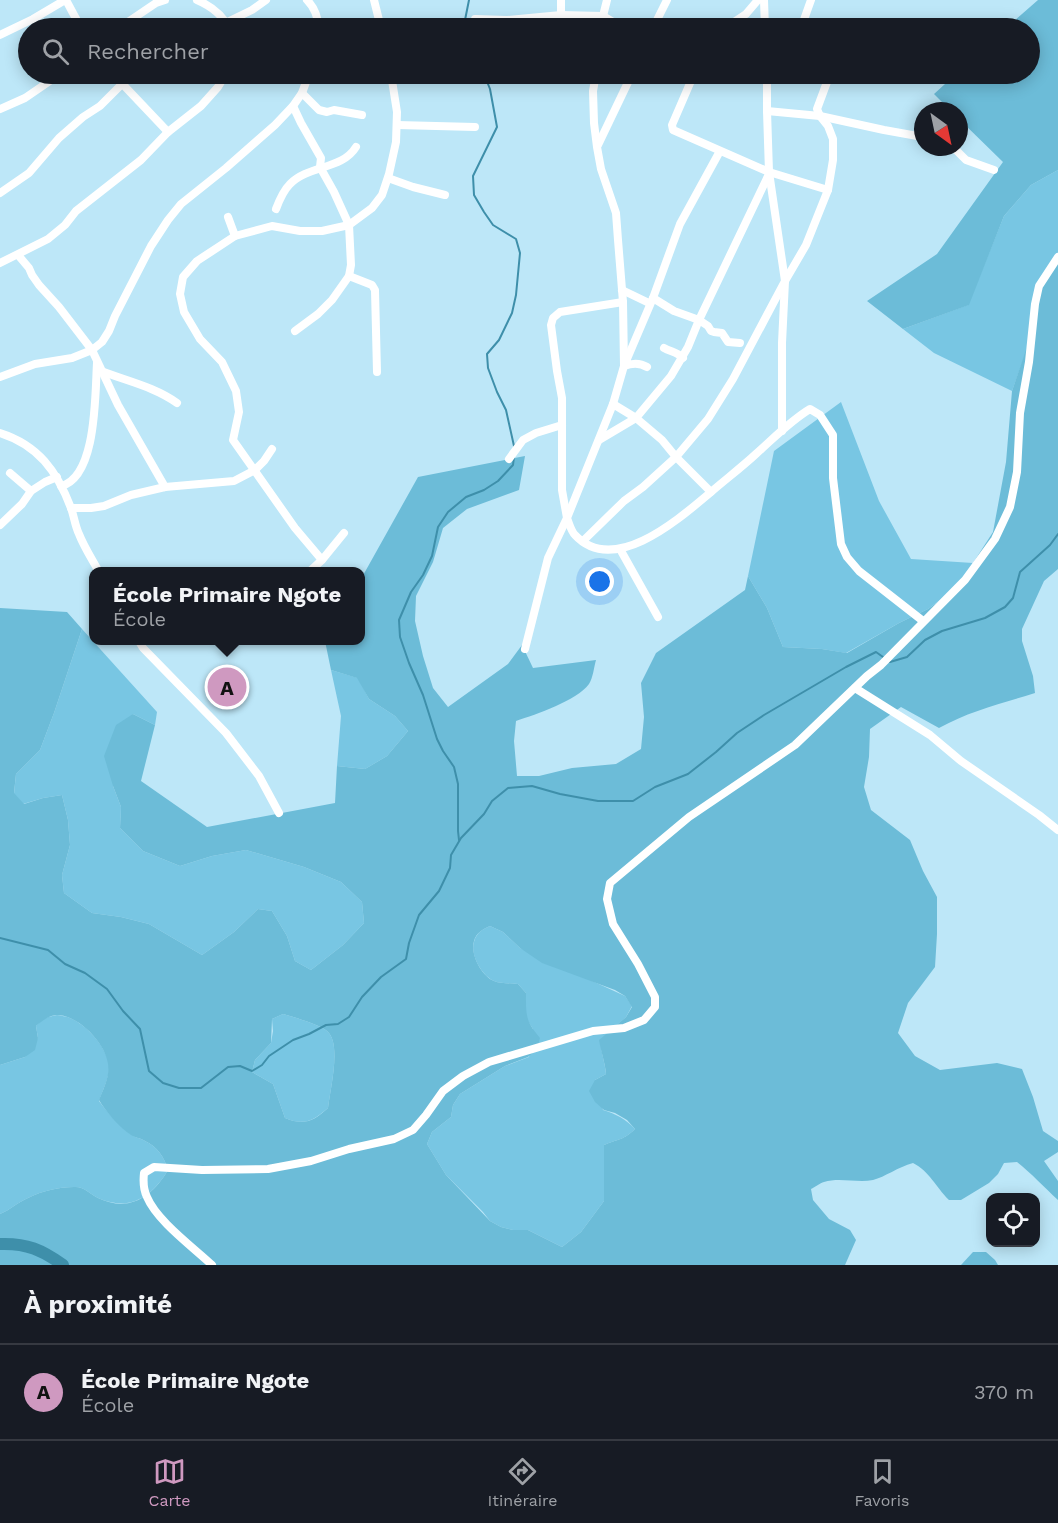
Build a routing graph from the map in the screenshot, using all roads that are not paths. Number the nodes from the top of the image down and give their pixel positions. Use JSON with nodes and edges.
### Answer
{"nodes":[{"id":1,"x":65,"y":0,"type":"edge"},
{"id":2,"x":165,"y":0,"type":"edge"},
{"id":3,"x":197,"y":0,"type":"edge"},
{"id":4,"x":266,"y":0,"type":"edge"},
{"id":5,"x":307,"y":0,"type":"edge"},
{"id":6,"x":374,"y":0,"type":"edge"},
{"id":7,"x":561,"y":0,"type":"edge"},
{"id":8,"x":607,"y":0,"type":"edge"},
{"id":9,"x":667,"y":0,"type":"edge"},
{"id":10,"x":758,"y":0,"type":"edge"},
{"id":11,"x":764,"y":0,"type":"edge"},
{"id":12,"x":811,"y":0,"type":"edge"},
{"id":13,"x":561,"y":15,"type":"junction"},
{"id":14,"x":603,"y":16,"type":"junction"},
{"id":15,"x":35,"y":18,"type":"edge"},
{"id":16,"x":75,"y":18,"type":"edge"},
{"id":17,"x":134,"y":18,"type":"edge"},
{"id":18,"x":222,"y":18,"type":"edge"},
{"id":19,"x":239,"y":18,"type":"edge"},
{"id":20,"x":318,"y":18,"type":"edge"},
{"id":21,"x":378,"y":18,"type":"edge"},
{"id":22,"x":529,"y":18,"type":"edge"},
{"id":23,"x":606,"y":18,"type":"edge"},
{"id":24,"x":659,"y":18,"type":"edge"},
{"id":25,"x":740,"y":18,"type":"edge"},
{"id":26,"x":765,"y":18,"type":"edge"},
{"id":27,"x":805,"y":18,"type":"edge"},
{"id":28,"x":18,"y":26,"type":"edge"},
{"id":29,"x":0,"y":35,"type":"edge"},
{"id":30,"x":45,"y":84,"type":"edge"},
{"id":31,"x":122,"y":84,"type":"joint"},
{"id":32,"x":220,"y":84,"type":"edge"},
{"id":33,"x":305,"y":84,"type":"edge"},
{"id":34,"x":393,"y":84,"type":"edge"},
{"id":35,"x":595,"y":84,"type":"edge"},
{"id":36,"x":627,"y":84,"type":"edge"},
{"id":37,"x":690,"y":84,"type":"edge"},
{"id":38,"x":767,"y":84,"type":"edge"},
{"id":39,"x":826,"y":84,"type":"edge"},
{"id":40,"x":302,"y":93,"type":"junction"},
{"id":41,"x":293,"y":106,"type":"junction"},
{"id":42,"x":0,"y":109,"type":"edge"},
{"id":43,"x":767,"y":111,"type":"junction"},
{"id":44,"x":362,"y":115,"type":"dead end"},
{"id":45,"x":820,"y":116,"type":"junction"},
{"id":46,"x":397,"y":125,"type":"junction"},
{"id":47,"x":475,"y":127,"type":"dead end"},
{"id":48,"x":168,"y":132,"type":"junction"},
{"id":49,"x":914,"y":135,"type":"edge"},
{"id":50,"x":356,"y":147,"type":"dead end"},
{"id":51,"x":597,"y":147,"type":"junction"},
{"id":52,"x":720,"y":151,"type":"junction"},
{"id":53,"x":962,"y":156,"type":"edge"},
{"id":54,"x":320,"y":167,"type":"junction"},
{"id":55,"x":994,"y":170,"type":"dead end"},
{"id":56,"x":769,"y":172,"type":"junction"},
{"id":57,"x":388,"y":178,"type":"junction"},
{"id":58,"x":828,"y":190,"type":"junction"},
{"id":59,"x":0,"y":193,"type":"edge"},
{"id":60,"x":445,"y":195,"type":"dead end"},
{"id":61,"x":276,"y":209,"type":"dead end"},
{"id":62,"x":228,"y":217,"type":"dead end"},
{"id":63,"x":349,"y":225,"type":"junction"},
{"id":64,"x":235,"y":236,"type":"junction"},
{"id":65,"x":18,"y":255,"type":"junction"},
{"id":66,"x":1058,"y":257,"type":"edge"},
{"id":67,"x":0,"y":263,"type":"edge"},
{"id":68,"x":350,"y":276,"type":"junction"},
{"id":69,"x":785,"y":281,"type":"junction"},
{"id":70,"x":622,"y":290,"type":"junction"},
{"id":71,"x":651,"y":301,"type":"junction"},
{"id":72,"x":623,"y":302,"type":"junction"},
{"id":73,"x":699,"y":320,"type":"junction"},
{"id":74,"x":296,"y":331,"type":"dead end"},
{"id":75,"x":740,"y":343,"type":"dead end"},
{"id":76,"x":664,"y":348,"type":"dead end"},
{"id":77,"x":92,"y":350,"type":"junction"},
{"id":78,"x":683,"y":358,"type":"junction"},
{"id":79,"x":97,"y":362,"type":"junction"},
{"id":80,"x":624,"y":366,"type":"junction"},
{"id":81,"x":647,"y":367,"type":"dead end"},
{"id":82,"x":101,"y":371,"type":"junction"},
{"id":83,"x":377,"y":372,"type":"dead end"},
{"id":84,"x":0,"y":377,"type":"edge"},
{"id":85,"x":177,"y":403,"type":"dead end"},
{"id":86,"x":613,"y":404,"type":"junction"},
{"id":87,"x":636,"y":418,"type":"junction"},
{"id":88,"x":562,"y":425,"type":"junction"},
{"id":89,"x":782,"y":431,"type":"junction"},
{"id":90,"x":0,"y":433,"type":"edge"},
{"id":91,"x":599,"y":440,"type":"junction"},
{"id":92,"x":272,"y":449,"type":"dead end"},
{"id":93,"x":676,"y":457,"type":"junction"},
{"id":94,"x":509,"y":459,"type":"dead end"},
{"id":95,"x":255,"y":470,"type":"junction"},
{"id":96,"x":10,"y":473,"type":"dead end"},
{"id":97,"x":57,"y":477,"type":"junction"},
{"id":98,"x":61,"y":486,"type":"junction"},
{"id":99,"x":165,"y":487,"type":"junction"},
{"id":100,"x":31,"y":491,"type":"junction"},
{"id":101,"x":711,"y":492,"type":"junction"},
{"id":102,"x":71,"y":508,"type":"junction"},
{"id":103,"x":567,"y":518,"type":"junction"},
{"id":104,"x":0,"y":525,"type":"edge"},
{"id":105,"x":344,"y":533,"type":"dead end"},
{"id":106,"x":582,"y":541,"type":"junction"},
{"id":107,"x":620,"y":549,"type":"junction"},
{"id":108,"x":322,"y":560,"type":"junction"},
{"id":109,"x":96,"y":567,"type":"edge"},
{"id":110,"x":314,"y":567,"type":"edge"},
{"id":111,"x":658,"y":617,"type":"dead end"},
{"id":112,"x":923,"y":621,"type":"junction"},
{"id":113,"x":141,"y":645,"type":"edge"},
{"id":114,"x":525,"y":649,"type":"dead end"},
{"id":115,"x":855,"y":688,"type":"junction"},
{"id":116,"x":279,"y":813,"type":"dead end"},
{"id":117,"x":1058,"y":830,"type":"edge"},
{"id":118,"x":212,"y":1265,"type":"edge"}],
"edges":[{"from":1,"to":15,"type":"street"},
{"from":1,"to":16,"type":"street"},
{"from":2,"to":17,"type":"street"},
{"from":3,"to":18,"type":"street"},
{"from":4,"to":19,"type":"street"},
{"from":5,"to":20,"type":"street"},
{"from":6,"to":21,"type":"street"},
{"from":7,"to":13,"type":"street"},
{"from":8,"to":14,"type":"street"},
{"from":9,"to":24,"type":"street"},
{"from":10,"to":25,"type":"street"},
{"from":11,"to":26,"type":"street"},
{"from":12,"to":27,"type":"street"},
{"from":13,"to":14,"type":"street"},
{"from":13,"to":22,"type":"street"},
{"from":14,"to":23,"type":"street"},
{"from":28,"to":29,"type":"street"},
{"from":30,"to":42,"type":"street"},
{"from":31,"to":48,"type":"street"},
{"from":31,"to":59,"type":"street"},
{"from":32,"to":48,"type":"street"},
{"from":33,"to":40,"type":"street"},
{"from":34,"to":46,"type":"street"},
{"from":35,"to":51,"type":"street"},
{"from":36,"to":51,"type":"street"},
{"from":37,"to":52,"type":"street"},
{"from":38,"to":43,"type":"street"},
{"from":39,"to":45,"type":"street"},
{"from":40,"to":41,"type":"street"},
{"from":40,"to":44,"type":"street"},
{"from":41,"to":54,"type":"street"},
{"from":41,"to":77,"type":"street"},
{"from":43,"to":45,"type":"street"},
{"from":43,"to":56,"type":"street"},
{"from":45,"to":49,"type":"street"},
{"from":45,"to":58,"type":"street"},
{"from":46,"to":47,"type":"street"},
{"from":46,"to":57,"type":"street"},
{"from":48,"to":65,"type":"street"},
{"from":50,"to":54,"type":"street"},
{"from":51,"to":70,"type":"street"},
{"from":52,"to":56,"type":"street"},
{"from":52,"to":71,"type":"street"},
{"from":53,"to":55,"type":"street"},
{"from":54,"to":61,"type":"street"},
{"from":54,"to":63,"type":"street"},
{"from":56,"to":58,"type":"street"},
{"from":56,"to":69,"type":"street"},
{"from":56,"to":73,"type":"street"},
{"from":57,"to":60,"type":"street"},
{"from":57,"to":63,"type":"street"},
{"from":58,"to":69,"type":"street"},
{"from":62,"to":64,"type":"street"},
{"from":63,"to":64,"type":"street"},
{"from":63,"to":68,"type":"street"},
{"from":64,"to":95,"type":"street"},
{"from":65,"to":67,"type":"street"},
{"from":65,"to":77,"type":"street"},
{"from":66,"to":112,"type":"street"},
{"from":68,"to":74,"type":"street"},
{"from":68,"to":83,"type":"street"},
{"from":69,"to":89,"type":"street"},
{"from":69,"to":93,"type":"street"},
{"from":70,"to":71,"type":"street"},
{"from":70,"to":72,"type":"street"},
{"from":71,"to":73,"type":"street"},
{"from":71,"to":80,"type":"street"},
{"from":72,"to":80,"type":"street"},
{"from":72,"to":88,"type":"street"},
{"from":73,"to":75,"type":"street"},
{"from":73,"to":78,"type":"street"},
{"from":76,"to":78,"type":"street"},
{"from":77,"to":79,"type":"street"},
{"from":77,"to":84,"type":"street"},
{"from":78,"to":87,"type":"street"},
{"from":79,"to":82,"type":"street"},
{"from":79,"to":98,"type":"street"},
{"from":80,"to":81,"type":"street"},
{"from":80,"to":86,"type":"street"},
{"from":82,"to":85,"type":"street"},
{"from":82,"to":99,"type":"street"},
{"from":86,"to":87,"type":"street"},
{"from":86,"to":91,"type":"street"},
{"from":87,"to":91,"type":"street"},
{"from":87,"to":93,"type":"street"},
{"from":88,"to":94,"type":"street"},
{"from":88,"to":103,"type":"street"},
{"from":89,"to":101,"type":"street"},
{"from":89,"to":112,"type":"street"},
{"from":90,"to":97,"type":"street"},
{"from":91,"to":103,"type":"street"},
{"from":92,"to":95,"type":"street"},
{"from":93,"to":101,"type":"street"},
{"from":93,"to":106,"type":"street"},
{"from":95,"to":99,"type":"street"},
{"from":95,"to":108,"type":"street"},
{"from":96,"to":100,"type":"street"},
{"from":97,"to":98,"type":"street"},
{"from":97,"to":100,"type":"street"},
{"from":98,"to":102,"type":"street"},
{"from":99,"to":102,"type":"street"},
{"from":100,"to":104,"type":"street"},
{"from":101,"to":107,"type":"street"},
{"from":102,"to":109,"type":"street"},
{"from":103,"to":106,"type":"street"},
{"from":103,"to":114,"type":"street"},
{"from":105,"to":108,"type":"street"},
{"from":106,"to":107,"type":"street"},
{"from":107,"to":111,"type":"street"},
{"from":108,"to":110,"type":"street"},
{"from":112,"to":115,"type":"street"},
{"from":113,"to":116,"type":"street"},
{"from":115,"to":117,"type":"street"},
{"from":115,"to":118,"type":"street"}]}
